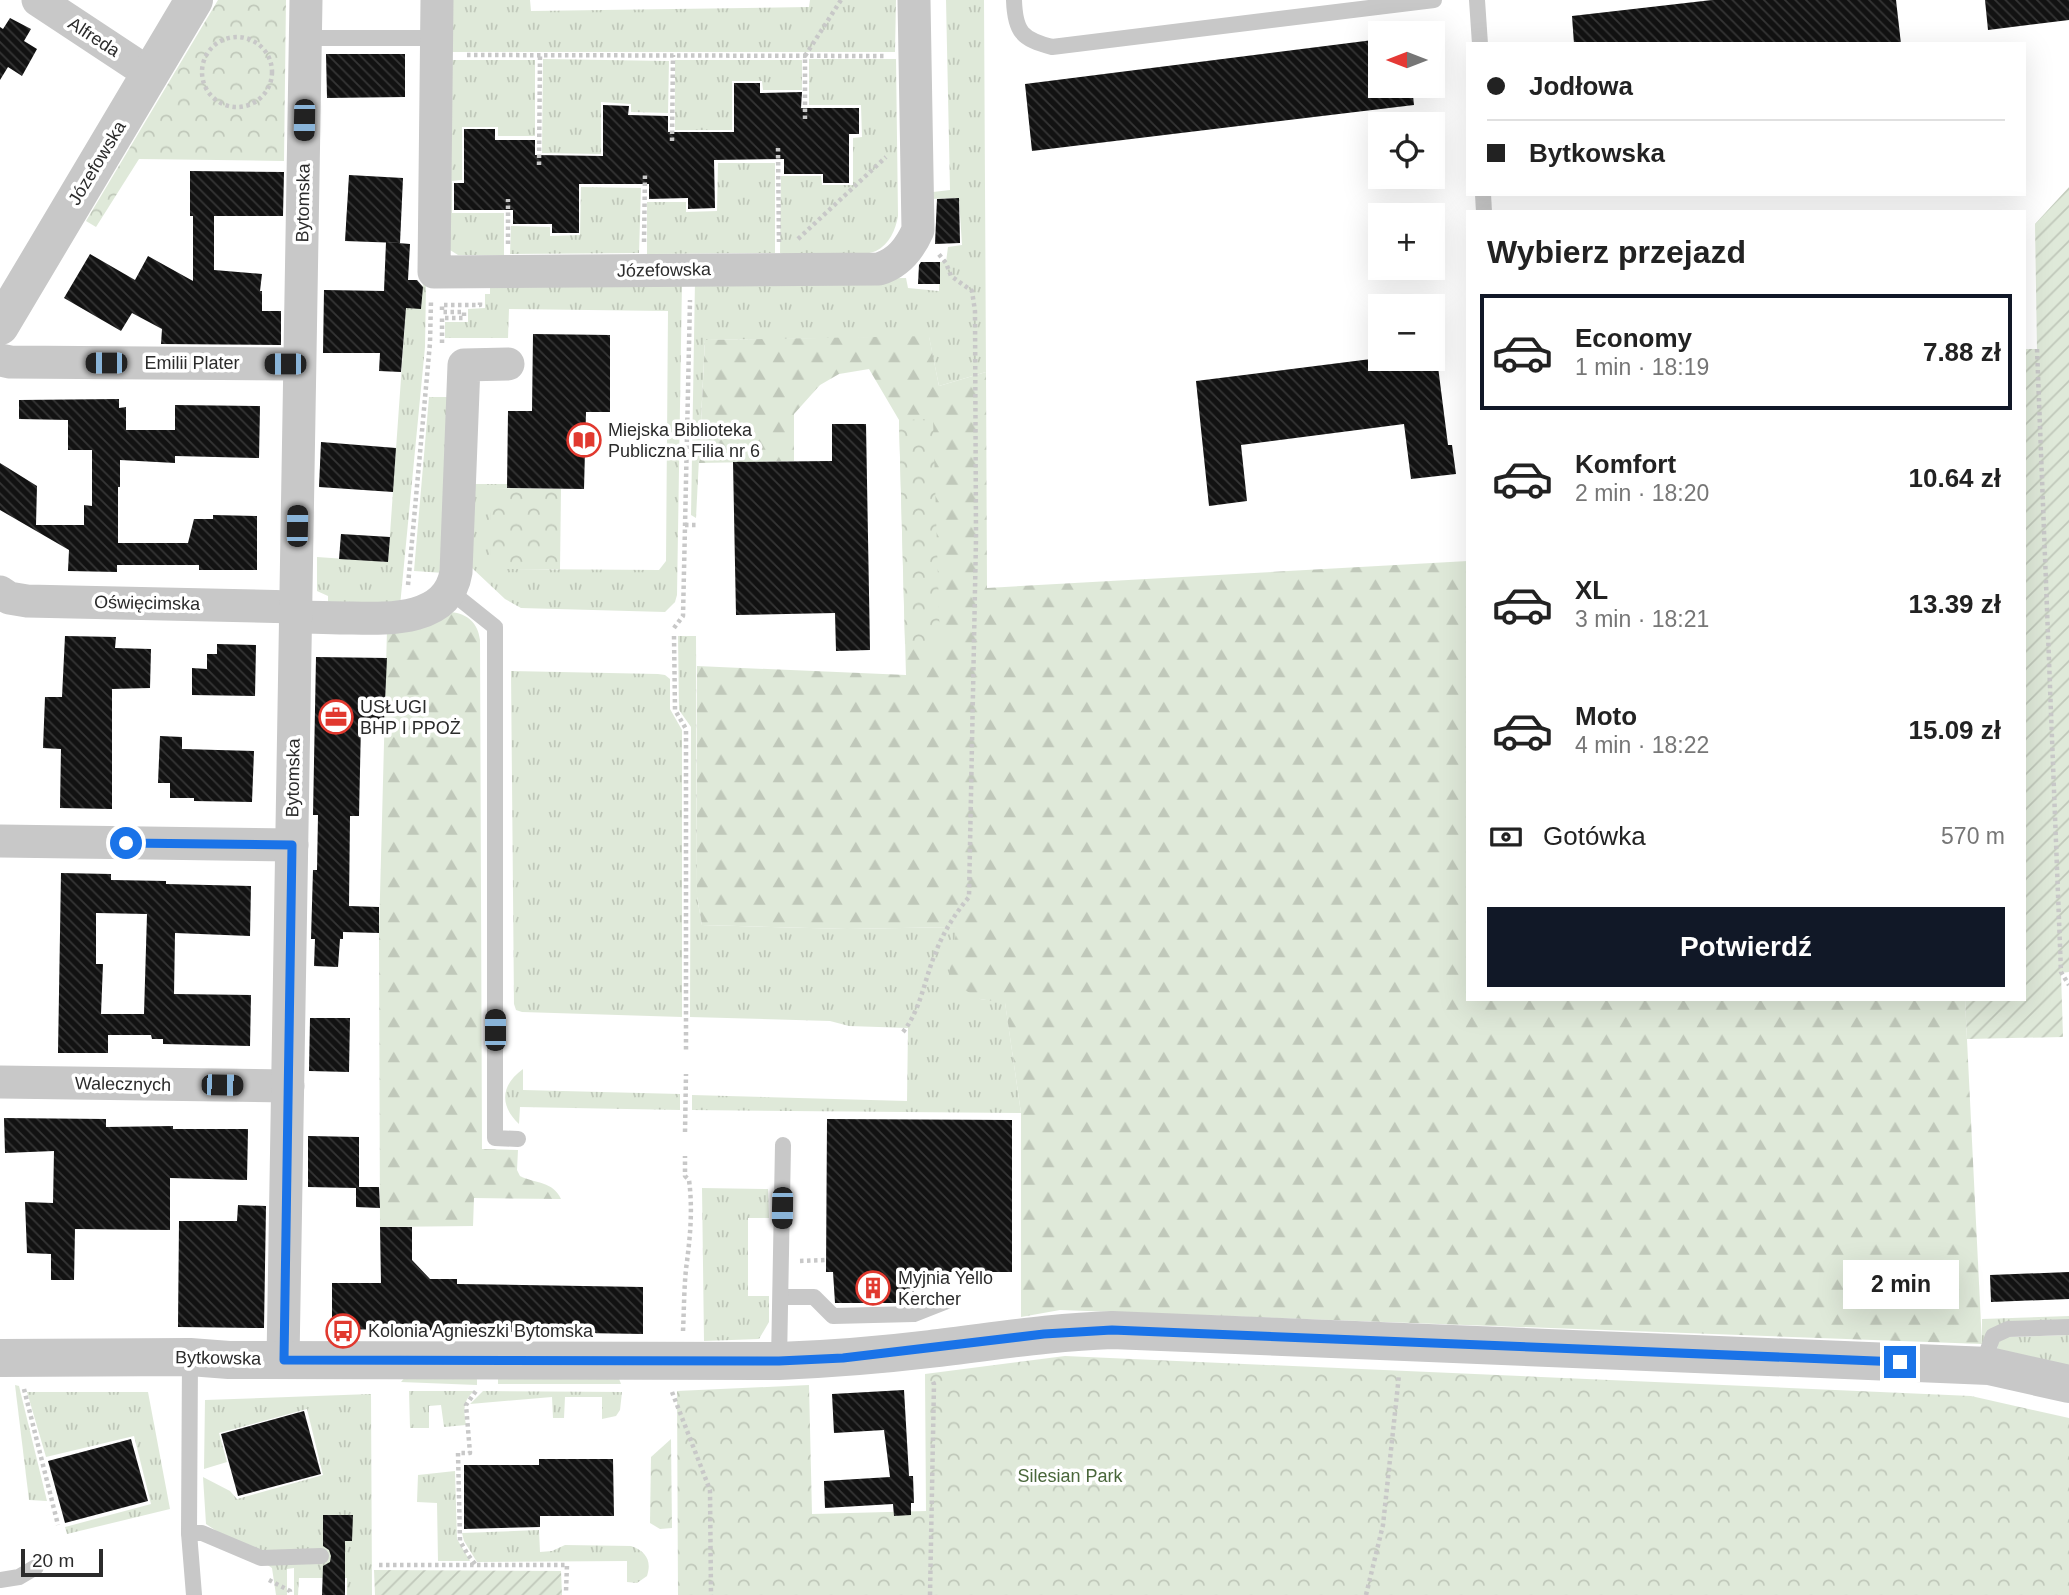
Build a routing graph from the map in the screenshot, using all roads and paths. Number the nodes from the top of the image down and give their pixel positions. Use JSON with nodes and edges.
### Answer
{"nodes":[{"id":1,"x":37,"y":0,"type":"edge"},
{"id":2,"x":194,"y":0,"type":"edge"},
{"id":3,"x":306,"y":0,"type":"edge"},
{"id":4,"x":437,"y":0,"type":"edge"},
{"id":5,"x":841,"y":0,"type":"edge"},
{"id":6,"x":914,"y":0,"type":"edge"},
{"id":7,"x":1014,"y":0,"type":"edge"},
{"id":8,"x":1434,"y":0,"type":"edge"},
{"id":9,"x":1476,"y":0,"type":"edge"},
{"id":10,"x":306,"y":38,"type":"junction"},
{"id":11,"x":1480,"y":42,"type":"edge"},
{"id":12,"x":437,"y":47,"type":"junction"},
{"id":13,"x":540,"y":55,"type":"junction"},
{"id":14,"x":673,"y":55,"type":"junction"},
{"id":15,"x":805,"y":56,"type":"junction"},
{"id":16,"x":885,"y":56,"type":"dead end"},
{"id":17,"x":203,"y":61,"type":"joint"},
{"id":18,"x":150,"y":74,"type":"junction"},
{"id":19,"x":805,"y":119,"type":"dead end"},
{"id":20,"x":673,"y":141,"type":"dead end"},
{"id":21,"x":778,"y":148,"type":"dead end"},
{"id":22,"x":890,"y":154,"type":"dead end"},
{"id":23,"x":539,"y":165,"type":"dead end"},
{"id":24,"x":645,"y":173,"type":"dead end"},
{"id":25,"x":508,"y":199,"type":"dead end"},
{"id":26,"x":779,"y":243,"type":"dead end"},
{"id":27,"x":789,"y":247,"type":"dead end"},
{"id":28,"x":946,"y":263,"type":"dead end"},
{"id":29,"x":644,"y":271,"type":"junction"},
{"id":30,"x":507,"y":272,"type":"junction"},
{"id":31,"x":430,"y":316,"type":"dead end"},
{"id":32,"x":690,"y":322,"type":"dead end"},
{"id":33,"x":0,"y":326,"type":"edge"},
{"id":34,"x":2037,"y":349,"type":"dead end"},
{"id":35,"x":0,"y":360,"type":"edge"},
{"id":36,"x":299,"y":364,"type":"junction"},
{"id":37,"x":508,"y":364,"type":"dead end"},
{"id":38,"x":685,"y":524,"type":"junction"},
{"id":39,"x":696,"y":524,"type":"dead end"},
{"id":40,"x":450,"y":591,"type":"junction"},
{"id":41,"x":0,"y":592,"type":"edge"},
{"id":42,"x":296,"y":612,"type":"junction"},
{"id":43,"x":405,"y":617,"type":"junction"},
{"id":44,"x":674,"y":628,"type":"dead end"},
{"id":45,"x":674,"y":636,"type":"dead end"},
{"id":46,"x":0,"y":841,"type":"edge"},
{"id":47,"x":292,"y":845,"type":"junction"},
{"id":48,"x":2069,"y":985,"type":"edge"},
{"id":49,"x":903,"y":1031,"type":"dead end"},
{"id":50,"x":686,"y":1051,"type":"dead end"},
{"id":51,"x":686,"y":1074,"type":"dead end"},
{"id":52,"x":0,"y":1082,"type":"edge"},
{"id":53,"x":288,"y":1086,"type":"junction"},
{"id":54,"x":685,"y":1132,"type":"dead end"},
{"id":55,"x":518,"y":1139,"type":"dead end"},
{"id":56,"x":783,"y":1145,"type":"dead end"},
{"id":57,"x":685,"y":1156,"type":"dead end"},
{"id":58,"x":919,"y":1272,"type":"dead end"},
{"id":59,"x":919,"y":1284,"type":"dead end"},
{"id":60,"x":781,"y":1297,"type":"junction"},
{"id":61,"x":947,"y":1301,"type":"dead end"},
{"id":62,"x":2069,"y":1327,"type":"edge"},
{"id":63,"x":683,"y":1339,"type":"dead end"},
{"id":64,"x":190,"y":1357,"type":"junction"},
{"id":65,"x":284,"y":1360,"type":"junction"},
{"id":66,"x":779,"y":1361,"type":"junction"},
{"id":67,"x":1982,"y":1366,"type":"junction"},
{"id":68,"x":10,"y":1368,"type":"edge"},
{"id":69,"x":1399,"y":1368,"type":"dead end"},
{"id":70,"x":930,"y":1375,"type":"dead end"},
{"id":71,"x":2069,"y":1384,"type":"edge"},
{"id":72,"x":670,"y":1385,"type":"dead end"},
{"id":73,"x":479,"y":1388,"type":"dead end"},
{"id":74,"x":58,"y":1525,"type":"dead end"},
{"id":75,"x":189,"y":1533,"type":"junction"},
{"id":76,"x":321,"y":1556,"type":"dead end"},
{"id":77,"x":475,"y":1564,"type":"junction"},
{"id":78,"x":379,"y":1565,"type":"dead end"},
{"id":79,"x":36,"y":1567,"type":"dead end"},
{"id":80,"x":0,"y":1580,"type":"edge"},
{"id":81,"x":566,"y":1591,"type":"dead end"},
{"id":82,"x":194,"y":1595,"type":"edge"},
{"id":83,"x":711,"y":1595,"type":"edge"},
{"id":84,"x":930,"y":1595,"type":"edge"},
{"id":85,"x":1366,"y":1595,"type":"edge"}],
"edges":[{"from":1,"to":18,"type":"street","name":"Alfreda"},
{"from":2,"to":18,"type":"street","name":"Józefowska"},
{"from":3,"to":10,"type":"street","name":"Bytomska"},
{"from":4,"to":12,"type":"street","name":"Józefowska"},
{"from":5,"to":15,"type":"path"},
{"from":6,"to":29,"type":"street","name":"Józefowska"},
{"from":7,"to":8,"type":"lane"},
{"from":9,"to":11,"type":"lane"},
{"from":10,"to":12,"type":"lane"},
{"from":10,"to":36,"type":"street","name":"Bytomska"},
{"from":12,"to":13,"type":"path"},
{"from":12,"to":30,"type":"street","name":"Józefowska"},
{"from":13,"to":14,"type":"path"},
{"from":13,"to":23,"type":"path"},
{"from":14,"to":15,"type":"path"},
{"from":14,"to":20,"type":"path"},
{"from":15,"to":16,"type":"path"},
{"from":15,"to":19,"type":"path"},
{"from":17,"to":17,"type":"path"},
{"from":18,"to":33,"type":"street","name":"Józefowska"},
{"from":21,"to":26,"type":"path"},
{"from":22,"to":27,"type":"path"},
{"from":24,"to":29,"type":"path"},
{"from":25,"to":30,"type":"path"},
{"from":28,"to":49,"type":"path"},
{"from":29,"to":30,"type":"street","name":"Józefowska"},
{"from":31,"to":43,"type":"path"},
{"from":32,"to":38,"type":"path"},
{"from":34,"to":48,"type":"path"},
{"from":35,"to":36,"type":"street","name":"Emilii Plater"},
{"from":36,"to":42,"type":"street","name":"Bytomska"},
{"from":37,"to":40,"type":"street"},
{"from":38,"to":39,"type":"path"},
{"from":38,"to":44,"type":"path"},
{"from":40,"to":43,"type":"street"},
{"from":40,"to":55,"type":"lane"},
{"from":41,"to":42,"type":"street","name":"Oświęcimska"},
{"from":42,"to":43,"type":"street"},
{"from":42,"to":47,"type":"street","name":"Bytomska"},
{"from":45,"to":50,"type":"path"},
{"from":46,"to":47,"type":"street"},
{"from":47,"to":53,"type":"street","name":"Bytomska"},
{"from":51,"to":54,"type":"path"},
{"from":52,"to":53,"type":"street","name":"Walecznych"},
{"from":53,"to":65,"type":"street","name":"Bytomska"},
{"from":56,"to":60,"type":"lane"},
{"from":57,"to":63,"type":"path"},
{"from":58,"to":59,"type":"path"},
{"from":60,"to":61,"type":"lane"},
{"from":60,"to":66,"type":"lane"},
{"from":62,"to":67,"type":"lane"},
{"from":64,"to":65,"type":"street","name":"Bytkowska"},
{"from":64,"to":68,"type":"street","name":"Bytkowska"},
{"from":64,"to":75,"type":"lane"},
{"from":65,"to":66,"type":"street","name":"Bytkowska"},
{"from":66,"to":67,"type":"street","name":"Bytkowska"},
{"from":67,"to":71,"type":"street","name":"Bytkowska"},
{"from":68,"to":74,"type":"path"},
{"from":69,"to":85,"type":"path"},
{"from":70,"to":84,"type":"path"},
{"from":72,"to":83,"type":"path"},
{"from":73,"to":77,"type":"path"},
{"from":75,"to":76,"type":"lane"},
{"from":75,"to":82,"type":"lane"},
{"from":77,"to":78,"type":"path"},
{"from":77,"to":81,"type":"path"},
{"from":79,"to":80,"type":"lane"}]}
